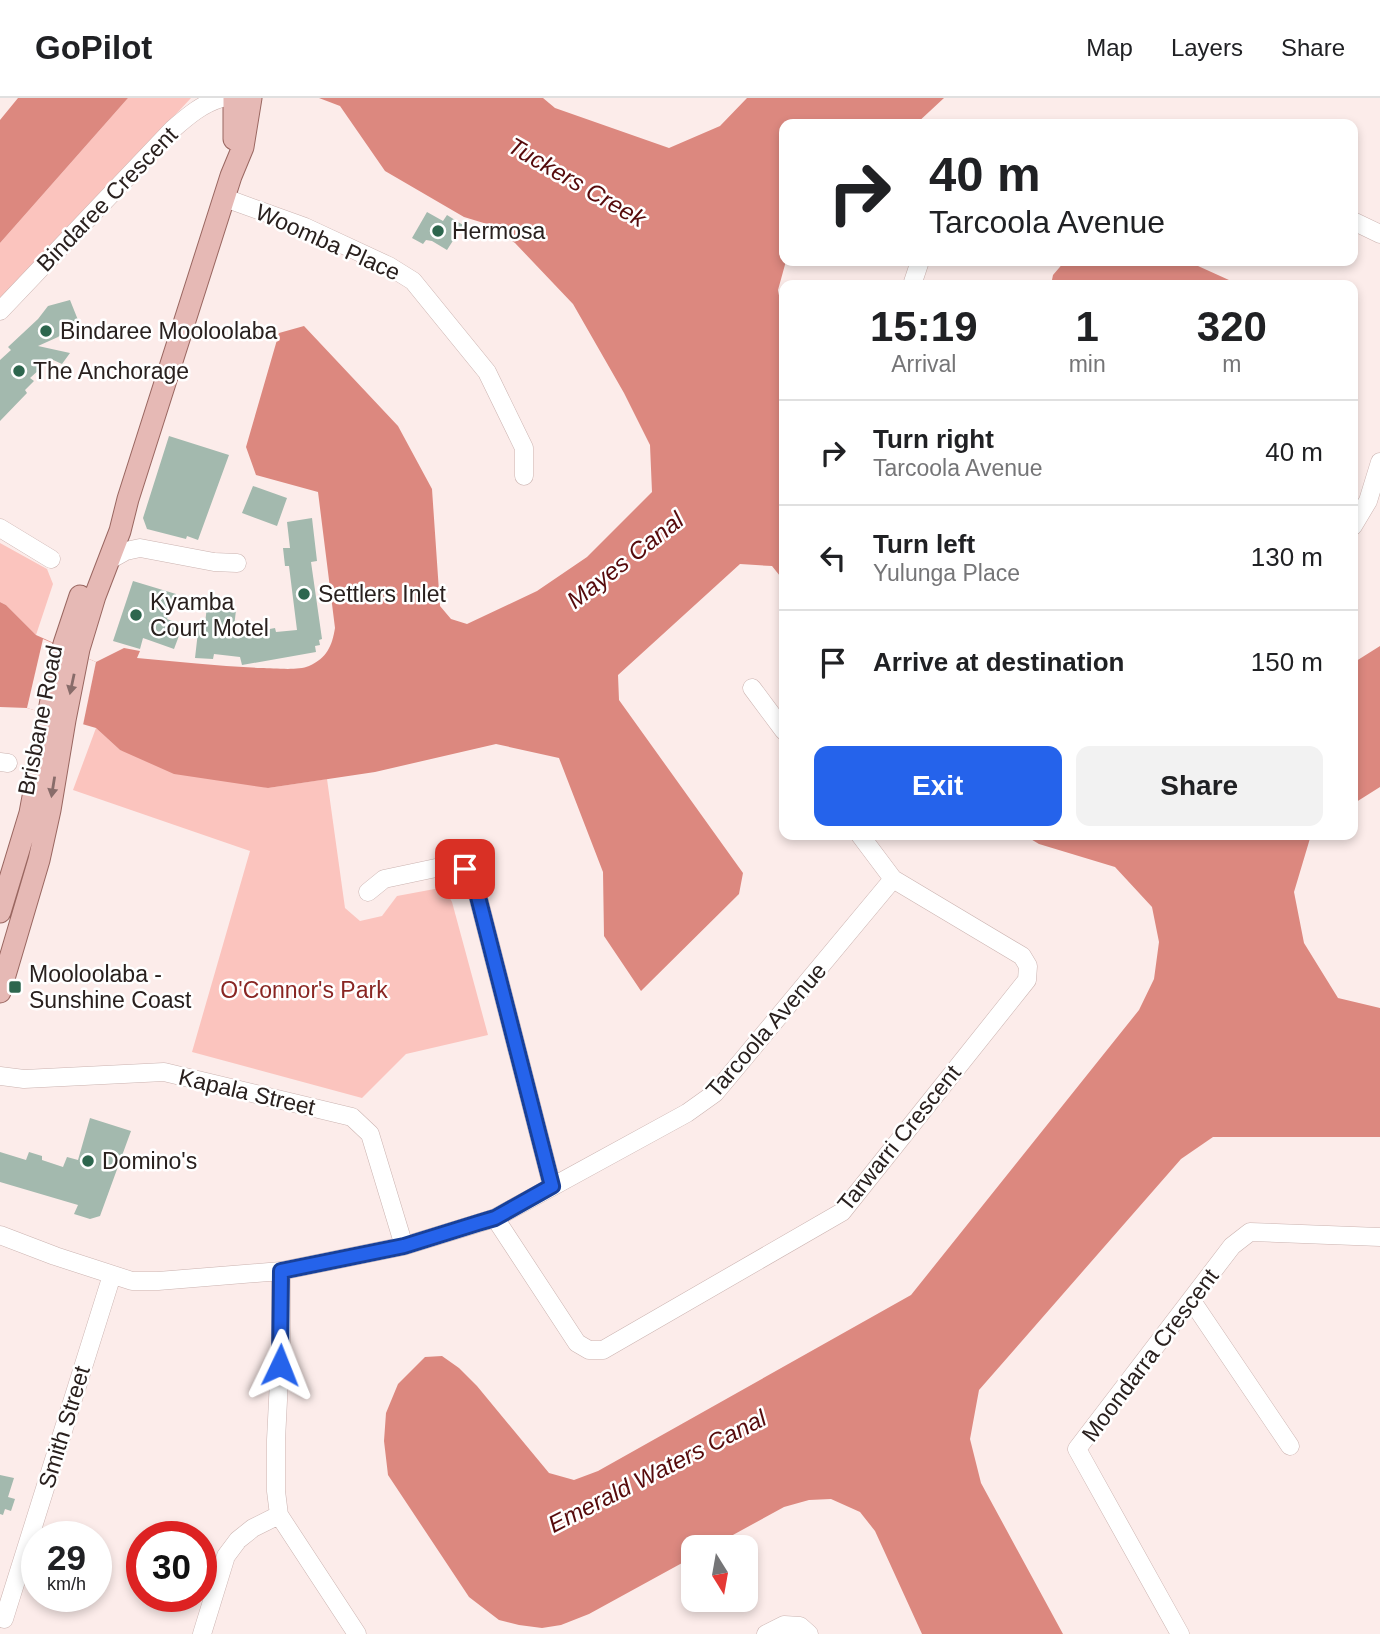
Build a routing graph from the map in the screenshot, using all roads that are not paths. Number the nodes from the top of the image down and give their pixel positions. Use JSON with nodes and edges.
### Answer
{"nodes":[{"id":1,"x":222,"y":98,"type":"edge"},
{"id":2,"x":234,"y":98,"type":"edge"},
{"id":3,"x":251,"y":98,"type":"edge"},
{"id":4,"x":231,"y":176,"type":"junction"},
{"id":5,"x":225,"y":198,"type":"junction"},
{"id":6,"x":1358,"y":223,"type":"edge"},
{"id":7,"x":1380,"y":233,"type":"edge"},
{"id":8,"x":0,"y":311,"type":"edge"},
{"id":9,"x":1380,"y":462,"type":"edge"},
{"id":10,"x":524,"y":476,"type":"dead end"},
{"id":11,"x":126,"y":506,"type":"junction"},
{"id":12,"x":1358,"y":518,"type":"edge"},
{"id":13,"x":0,"y":528,"type":"edge"},
{"id":14,"x":145,"y":548,"type":"junction"},
{"id":15,"x":51,"y":559,"type":"dead end"},
{"id":16,"x":108,"y":561,"type":"junction"},
{"id":17,"x":237,"y":563,"type":"dead end"},
{"id":18,"x":72,"y":646,"type":"junction"},
{"id":19,"x":752,"y":688,"type":"dead end"},
{"id":20,"x":56,"y":717,"type":"junction"},
{"id":21,"x":779,"y":724,"type":"edge"},
{"id":22,"x":864,"y":840,"type":"edge"},
{"id":23,"x":893,"y":879,"type":"junction"},
{"id":24,"x":368,"y":892,"type":"dead end"},
{"id":25,"x":0,"y":912,"type":"edge"},
{"id":26,"x":0,"y":992,"type":"edge"},
{"id":27,"x":0,"y":1076,"type":"edge"},
{"id":28,"x":552,"y":1186,"type":"junction"},
{"id":29,"x":495,"y":1218,"type":"junction"},
{"id":30,"x":0,"y":1235,"type":"edge"},
{"id":31,"x":1380,"y":1237,"type":"edge"},
{"id":32,"x":0,"y":1244,"type":"edge"},
{"id":33,"x":404,"y":1246,"type":"junction"},
{"id":34,"x":55,"y":1256,"type":"junction"},
{"id":35,"x":281,"y":1271,"type":"junction"},
{"id":36,"x":112,"y":1275,"type":"junction"},
{"id":37,"x":1192,"y":1301,"type":"junction"},
{"id":38,"x":1290,"y":1446,"type":"dead end"},
{"id":39,"x":279,"y":1515,"type":"junction"},
{"id":40,"x":4,"y":1619,"type":"dead end"},
{"id":41,"x":202,"y":1634,"type":"edge"},
{"id":42,"x":357,"y":1634,"type":"edge"},
{"id":43,"x":766,"y":1634,"type":"edge"},
{"id":44,"x":808,"y":1634,"type":"edge"},
{"id":45,"x":1180,"y":1634,"type":"edge"}],
"edges":[{"from":1,"to":8,"type":"street","name":"Bindaree Crescent"},
{"from":2,"to":4,"type":"main road","name":"Brisbane Road"},
{"from":3,"to":4,"type":"main road","name":"Brisbane Road"},
{"from":4,"to":5,"type":"main road","name":"Brisbane Road"},
{"from":5,"to":10,"type":"street","name":"Woomba Place"},
{"from":5,"to":11,"type":"main road","name":"Brisbane Road"},
{"from":6,"to":7,"type":"street"},
{"from":9,"to":12,"type":"street"},
{"from":11,"to":14,"type":"street"},
{"from":11,"to":16,"type":"main road","name":"Brisbane Road"},
{"from":11,"to":18,"type":"main road","name":"Brisbane Road"},
{"from":13,"to":15,"type":"street"},
{"from":14,"to":16,"type":"street"},
{"from":14,"to":17,"type":"street"},
{"from":16,"to":18,"type":"main road","name":"Brisbane Road"},
{"from":18,"to":20,"type":"main road","name":"Brisbane Road"},
{"from":19,"to":21,"type":"street"},
{"from":20,"to":25,"type":"main road","name":"Brisbane Road"},
{"from":20,"to":26,"type":"main road","name":"Brisbane Road","one_way":true},
{"from":22,"to":23,"type":"street"},
{"from":23,"to":28,"type":"street","name":"Tarcoola Avenue"},
{"from":23,"to":29,"type":"street","name":"Tarwarri Crescent"},
{"from":24,"to":28,"type":"street"},
{"from":27,"to":33,"type":"street","name":"Kapala Street"},
{"from":28,"to":29,"type":"street","name":"Tarcoola Avenue"},
{"from":29,"to":33,"type":"street","name":"Tarcoola Avenue"},
{"from":30,"to":34,"type":"street","name":"Tarcoola Avenue"},
{"from":31,"to":37,"type":"street","name":"Moondarra Crescent"},
{"from":32,"to":34,"type":"street","name":"Tarcoola Avenue"},
{"from":33,"to":35,"type":"street","name":"Tarcoola Avenue"},
{"from":34,"to":36,"type":"street","name":"Tarcoola Avenue"},
{"from":35,"to":36,"type":"street","name":"Tarcoola Avenue"},
{"from":35,"to":39,"type":"street"},
{"from":36,"to":40,"type":"street","name":"Smith Street"},
{"from":37,"to":38,"type":"street"},
{"from":37,"to":45,"type":"street","name":"Moondarra Crescent"},
{"from":39,"to":41,"type":"street"},
{"from":39,"to":42,"type":"street"},
{"from":43,"to":44,"type":"street"}]}
